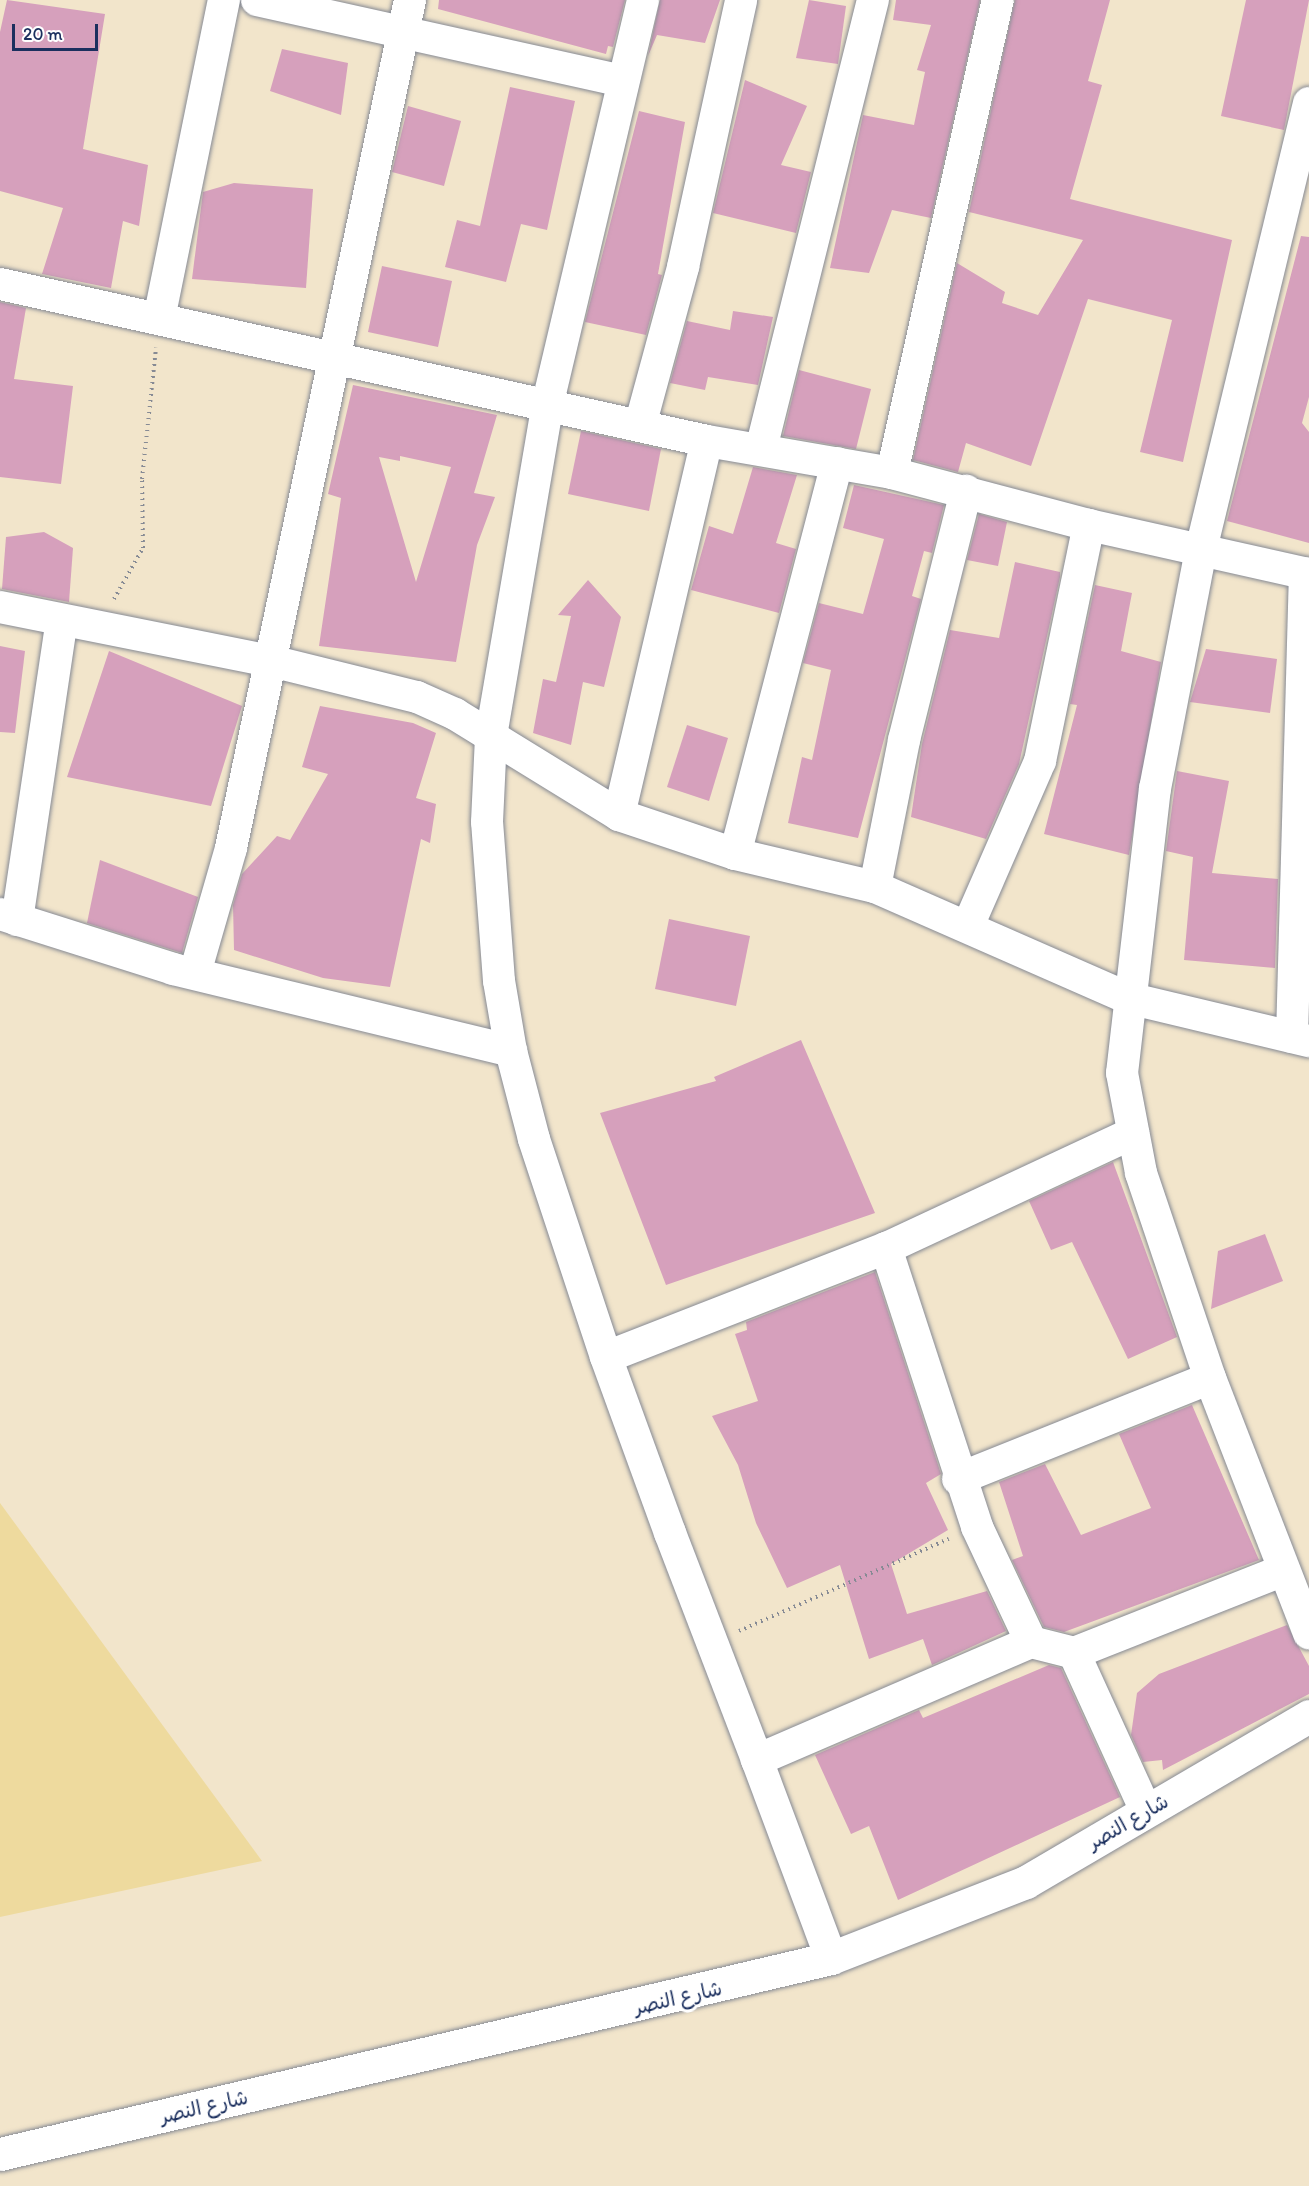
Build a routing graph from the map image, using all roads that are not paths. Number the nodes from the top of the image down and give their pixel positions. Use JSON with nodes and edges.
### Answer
{"nodes":[{"id":1,"x":224,"y":0,"type":"edge"},
{"id":2,"x":257,"y":0,"type":"edge"},
{"id":3,"x":410,"y":0,"type":"edge"},
{"id":4,"x":643,"y":0,"type":"edge"},
{"id":5,"x":741,"y":0,"type":"edge"},
{"id":6,"x":873,"y":0,"type":"edge"},
{"id":7,"x":998,"y":0,"type":"edge"},
{"id":8,"x":400,"y":35,"type":"junction"},
{"id":9,"x":622,"y":81,"type":"junction"},
{"id":10,"x":1309,"y":103,"type":"edge"},
{"id":11,"x":0,"y":284,"type":"edge"},
{"id":12,"x":159,"y":319,"type":"junction"},
{"id":13,"x":332,"y":357,"type":"junction"},
{"id":14,"x":548,"y":402,"type":"junction"},
{"id":15,"x":641,"y":422,"type":"junction"},
{"id":16,"x":707,"y":441,"type":"junction"},
{"id":17,"x":761,"y":449,"type":"junction"},
{"id":18,"x":837,"y":463,"type":"junction"},
{"id":19,"x":892,"y":473,"type":"junction"},
{"id":20,"x":966,"y":491,"type":"junction"},
{"id":21,"x":1089,"y":525,"type":"junction"},
{"id":22,"x":1201,"y":550,"type":"junction"},
{"id":23,"x":1307,"y":574,"type":"edge"},
{"id":24,"x":0,"y":607,"type":"edge"},
{"id":25,"x":62,"y":620,"type":"junction"},
{"id":26,"x":271,"y":661,"type":"junction"},
{"id":27,"x":491,"y":736,"type":"junction"},
{"id":28,"x":619,"y":815,"type":"junction"},
{"id":29,"x":735,"y":854,"type":"junction"},
{"id":30,"x":875,"y":887,"type":"junction"},
{"id":31,"x":8,"y":917,"type":"edge"},
{"id":32,"x":968,"y":926,"type":"junction"},
{"id":33,"x":195,"y":973,"type":"junction"},
{"id":34,"x":1128,"y":998,"type":"junction"},
{"id":35,"x":1300,"y":1039,"type":"edge"},
{"id":36,"x":511,"y":1051,"type":"junction"},
{"id":37,"x":1133,"y":1133,"type":"junction"},
{"id":38,"x":886,"y":1248,"type":"junction"},
{"id":39,"x":606,"y":1357,"type":"junction"},
{"id":40,"x":1210,"y":1377,"type":"junction"},
{"id":41,"x":958,"y":1479,"type":"junction"},
{"id":42,"x":1281,"y":1571,"type":"junction"},
{"id":43,"x":1309,"y":1633,"type":"edge"},
{"id":44,"x":1030,"y":1642,"type":"junction"},
{"id":45,"x":1074,"y":1653,"type":"junction"},
{"id":46,"x":1300,"y":1727,"type":"edge"},
{"id":47,"x":758,"y":1760,"type":"junction"},
{"id":48,"x":1146,"y":1811,"type":"junction"},
{"id":49,"x":831,"y":1958,"type":"junction"},
{"id":50,"x":0,"y":2154,"type":"edge"}],
"edges":[{"from":1,"to":12,"type":"street"},
{"from":2,"to":8,"type":"street"},
{"from":3,"to":8,"type":"street"},
{"from":4,"to":9,"type":"street"},
{"from":5,"to":15,"type":"street"},
{"from":6,"to":17,"type":"street"},
{"from":7,"to":19,"type":"street"},
{"from":8,"to":9,"type":"street"},
{"from":8,"to":13,"type":"street"},
{"from":9,"to":14,"type":"street"},
{"from":10,"to":22,"type":"street"},
{"from":11,"to":12,"type":"street"},
{"from":12,"to":13,"type":"street"},
{"from":13,"to":14,"type":"street"},
{"from":13,"to":26,"type":"street"},
{"from":14,"to":15,"type":"street"},
{"from":14,"to":27,"type":"street"},
{"from":15,"to":16,"type":"street"},
{"from":16,"to":17,"type":"street"},
{"from":16,"to":28,"type":"street"},
{"from":17,"to":18,"type":"street"},
{"from":18,"to":19,"type":"street"},
{"from":18,"to":29,"type":"street"},
{"from":19,"to":20,"type":"street"},
{"from":20,"to":21,"type":"street"},
{"from":20,"to":30,"type":"street"},
{"from":21,"to":22,"type":"street"},
{"from":21,"to":32,"type":"street"},
{"from":22,"to":23,"type":"street"},
{"from":22,"to":34,"type":"street"},
{"from":23,"to":35,"type":"street"},
{"from":24,"to":25,"type":"street"},
{"from":25,"to":26,"type":"street"},
{"from":25,"to":31,"type":"street"},
{"from":26,"to":27,"type":"street"},
{"from":26,"to":33,"type":"street"},
{"from":27,"to":28,"type":"street"},
{"from":27,"to":36,"type":"street"},
{"from":28,"to":29,"type":"street"},
{"from":29,"to":30,"type":"street"},
{"from":30,"to":32,"type":"street"},
{"from":31,"to":33,"type":"street"},
{"from":32,"to":34,"type":"street"},
{"from":33,"to":36,"type":"street"},
{"from":34,"to":35,"type":"street"},
{"from":34,"to":37,"type":"street"},
{"from":36,"to":39,"type":"street"},
{"from":37,"to":38,"type":"street"},
{"from":37,"to":40,"type":"street"},
{"from":38,"to":39,"type":"street"},
{"from":38,"to":41,"type":"street"},
{"from":39,"to":47,"type":"street"},
{"from":40,"to":41,"type":"street"},
{"from":40,"to":42,"type":"street"},
{"from":41,"to":44,"type":"street"},
{"from":42,"to":43,"type":"street"},
{"from":42,"to":45,"type":"street"},
{"from":44,"to":45,"type":"street"},
{"from":44,"to":47,"type":"street"},
{"from":45,"to":48,"type":"street"},
{"from":46,"to":48,"type":"main road","name":"شارع النصر"},
{"from":47,"to":49,"type":"street"},
{"from":48,"to":49,"type":"main road","name":"شارع النصر"},
{"from":49,"to":50,"type":"main road","name":"شارع النصر"}]}
